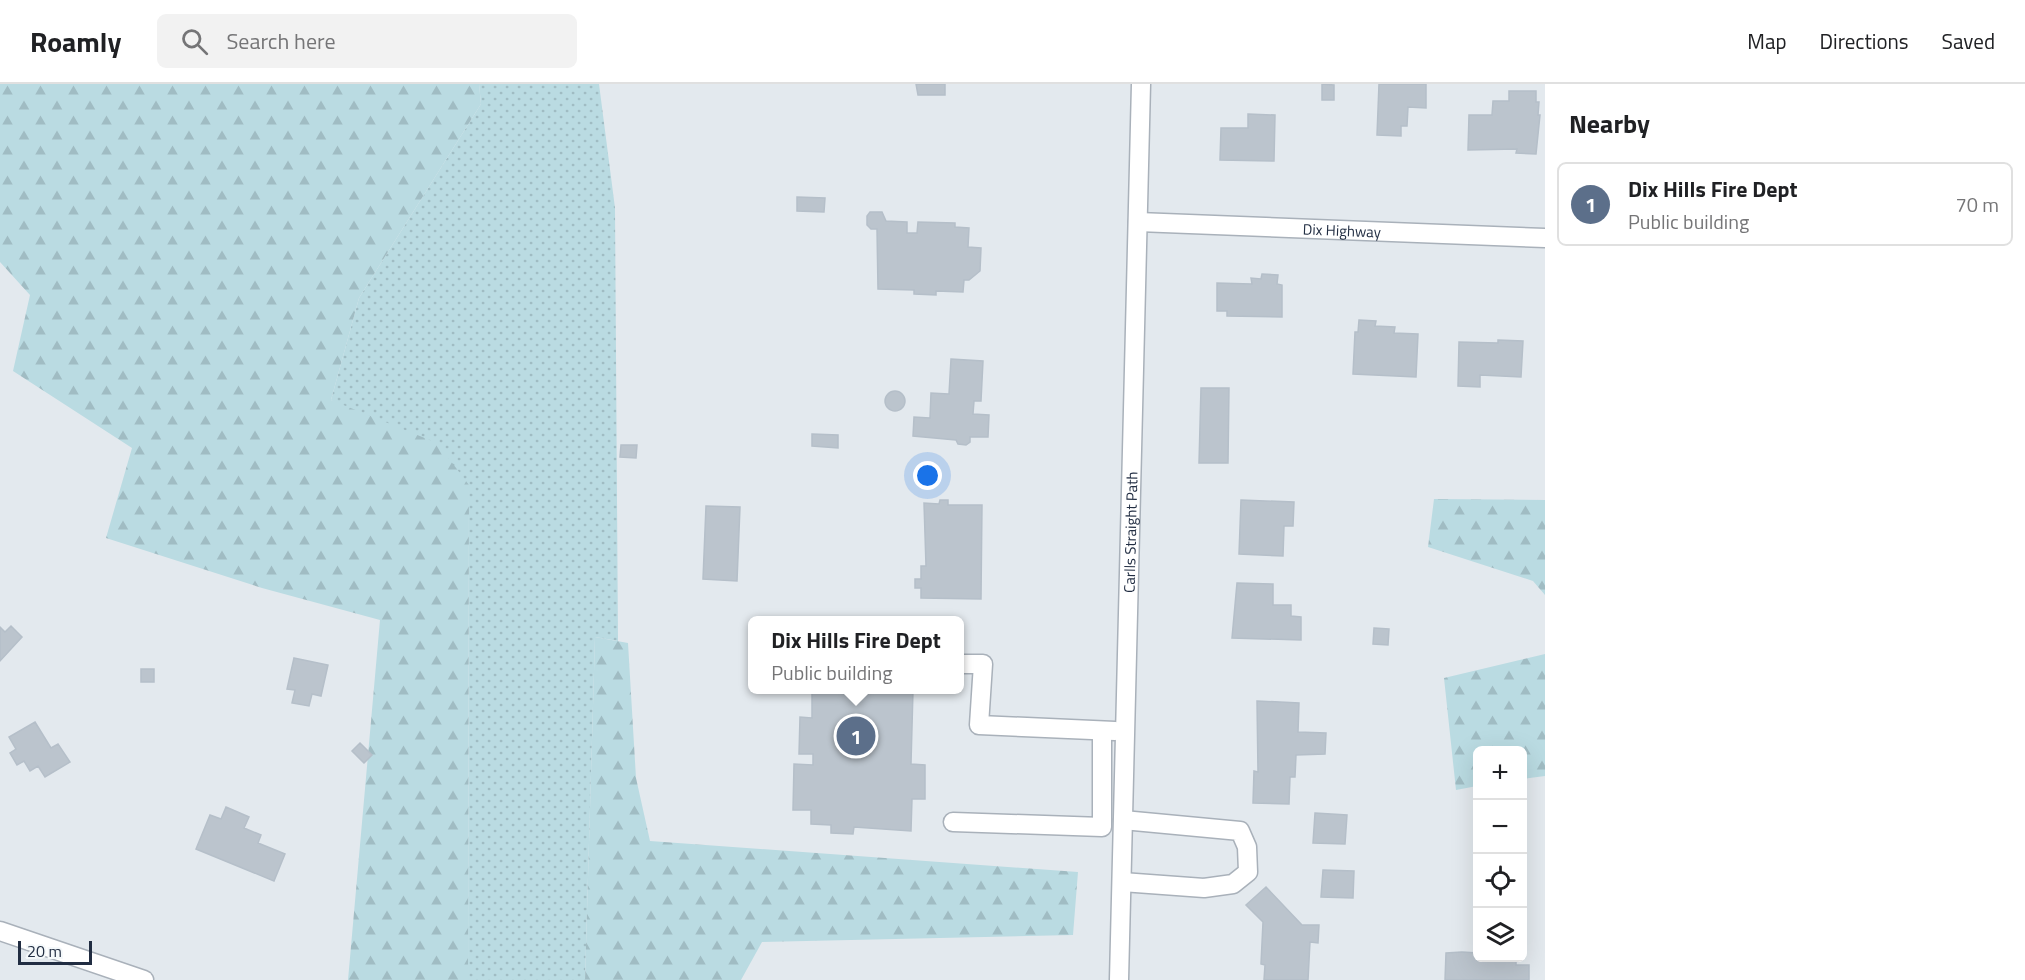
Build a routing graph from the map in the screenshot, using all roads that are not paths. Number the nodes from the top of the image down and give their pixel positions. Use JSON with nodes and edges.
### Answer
{"nodes":[{"id":1,"x":1141,"y":84,"type":"edge"},
{"id":2,"x":1138,"y":222,"type":"junction"},
{"id":3,"x":1545,"y":238,"type":"edge"},
{"id":4,"x":964,"y":664,"type":"edge"},
{"id":5,"x":1102,"y":731,"type":"junction"},
{"id":6,"x":1125,"y":731,"type":"junction"},
{"id":7,"x":953,"y":822,"type":"dead end"},
{"id":8,"x":1123,"y":824,"type":"junction"},
{"id":9,"x":1102,"y":827,"type":"junction"},
{"id":10,"x":1122,"y":882,"type":"junction"},
{"id":11,"x":0,"y":931,"type":"edge"},
{"id":12,"x":98,"y":972,"type":"edge"},
{"id":13,"x":144,"y":980,"type":"edge"},
{"id":14,"x":1119,"y":980,"type":"edge"}],
"edges":[{"from":1,"to":2,"type":"street","name":"Carlls Straight Path"},
{"from":2,"to":3,"type":"street","name":"Dix Highway"},
{"from":2,"to":6,"type":"street","name":"Carlls Straight Path"},
{"from":4,"to":5,"type":"street"},
{"from":5,"to":6,"type":"street"},
{"from":5,"to":9,"type":"street"},
{"from":6,"to":8,"type":"street","name":"Carlls Straight Path"},
{"from":7,"to":9,"type":"street"},
{"from":8,"to":9,"type":"street"},
{"from":8,"to":10,"type":"street","name":"Carlls Straight Path"},
{"from":8,"to":10,"type":"street"},
{"from":10,"to":14,"type":"street","name":"Carlls Straight Path"},
{"from":11,"to":12,"type":"street"},
{"from":12,"to":13,"type":"street"}]}
